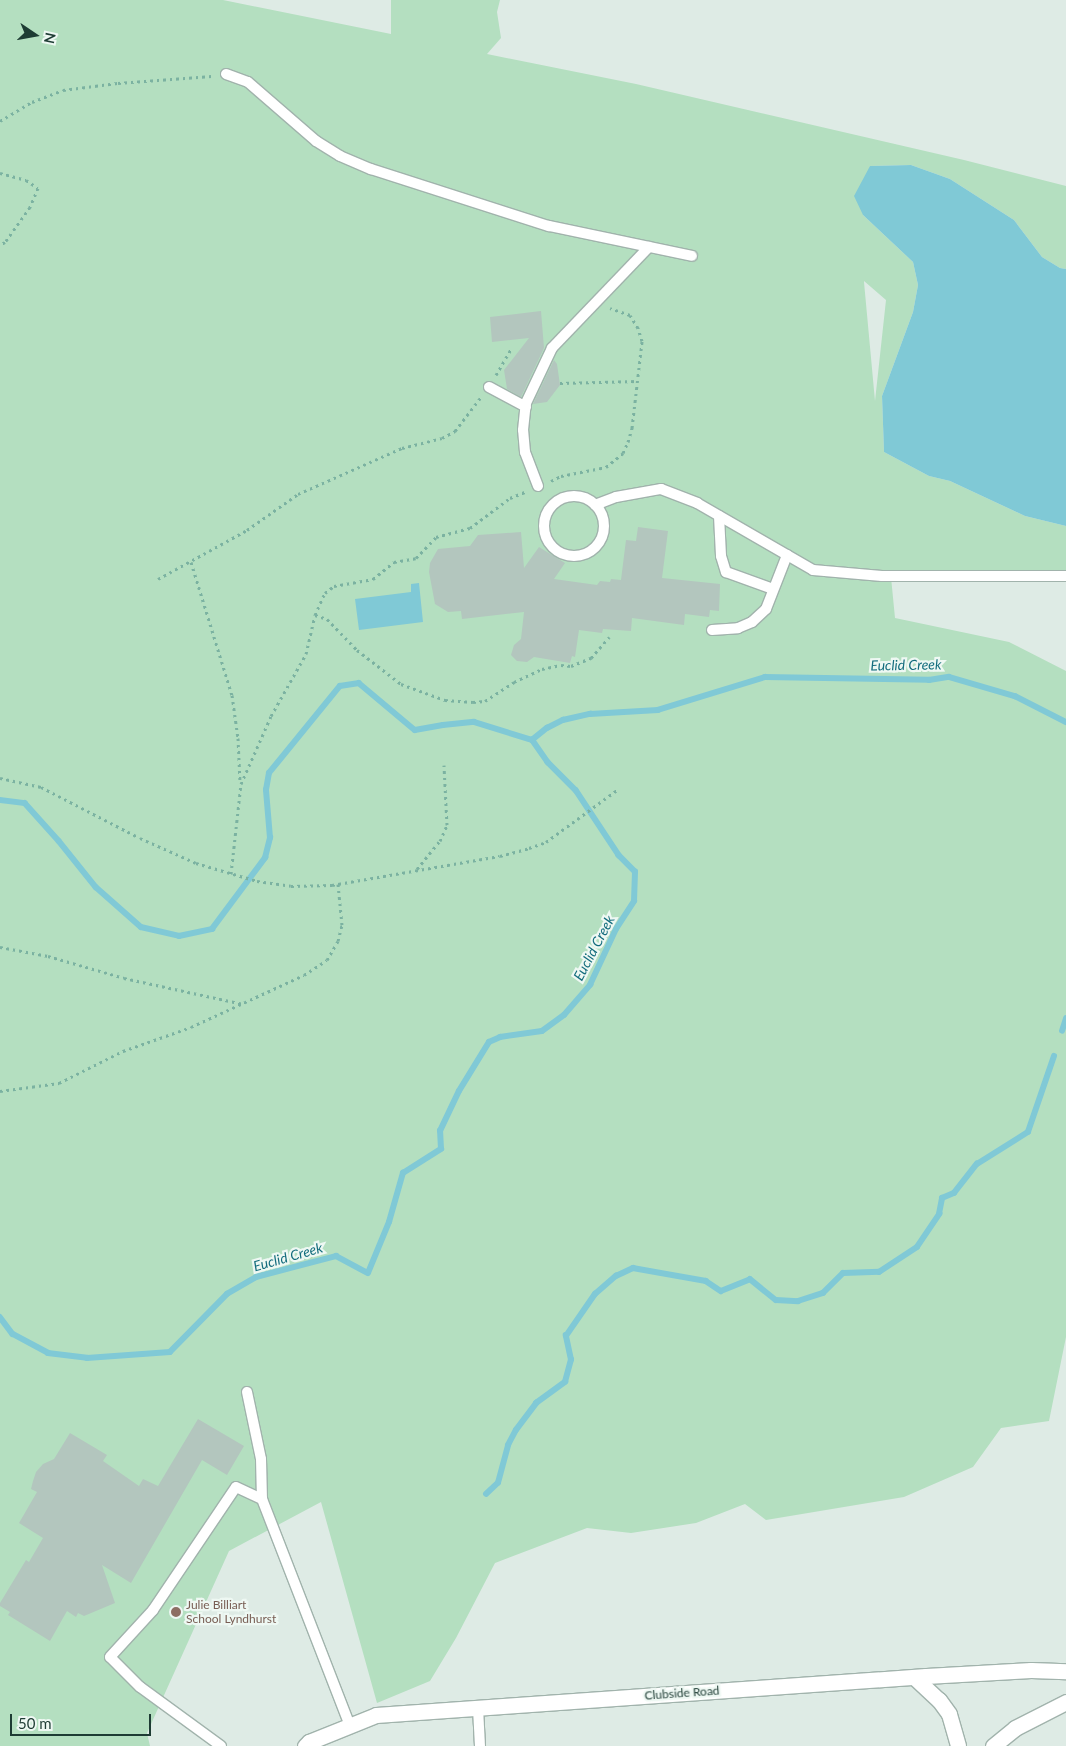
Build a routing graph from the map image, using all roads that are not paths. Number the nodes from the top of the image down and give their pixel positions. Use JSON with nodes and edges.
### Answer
{"nodes":[{"id":1,"x":226,"y":74,"type":"road end"},
{"id":2,"x":649,"y":247,"type":"junction"},
{"id":3,"x":692,"y":256,"type":"dead end"},
{"id":4,"x":489,"y":387,"type":"road end"},
{"id":5,"x":526,"y":407,"type":"junction"},
{"id":6,"x":538,"y":486,"type":"road end"},
{"id":7,"x":595,"y":505,"type":"junction"},
{"id":8,"x":719,"y":516,"type":"junction"},
{"id":9,"x":787,"y":555,"type":"junction"},
{"id":10,"x":1066,"y":576,"type":"edge"},
{"id":11,"x":774,"y":589,"type":"junction"},
{"id":12,"x":712,"y":630,"type":"dead end"},
{"id":13,"x":246,"y":1392,"type":"dead end"},
{"id":14,"x":262,"y":1500,"type":"junction"},
{"id":15,"x":1066,"y":1671,"type":"edge"},
{"id":16,"x":914,"y":1677,"type":"junction"},
{"id":17,"x":1066,"y":1702,"type":"edge"},
{"id":18,"x":478,"y":1708,"type":"junction"},
{"id":19,"x":350,"y":1726,"type":"junction"},
{"id":20,"x":221,"y":1746,"type":"edge"},
{"id":21,"x":305,"y":1746,"type":"edge"},
{"id":22,"x":480,"y":1746,"type":"edge"},
{"id":23,"x":958,"y":1746,"type":"edge"},
{"id":24,"x":992,"y":1746,"type":"edge"}],
"edges":[{"from":1,"to":2,"type":"lane"},
{"from":2,"to":3,"type":"lane"},
{"from":2,"to":5,"type":"lane"},
{"from":4,"to":5,"type":"lane"},
{"from":5,"to":6,"type":"lane"},
{"from":7,"to":7,"type":"lane"},
{"from":7,"to":8,"type":"lane"},
{"from":8,"to":9,"type":"lane"},
{"from":8,"to":11,"type":"lane"},
{"from":9,"to":10,"type":"lane"},
{"from":9,"to":11,"type":"lane"},
{"from":11,"to":12,"type":"lane"},
{"from":13,"to":14,"type":"lane"},
{"from":14,"to":19,"type":"lane"},
{"from":14,"to":20,"type":"lane"},
{"from":15,"to":16,"type":"street","name":"Clubside Road"},
{"from":16,"to":18,"type":"street","name":"Clubside Road"},
{"from":16,"to":23,"type":"street"},
{"from":17,"to":24,"type":"street"},
{"from":18,"to":19,"type":"street","name":"Clubside Road"},
{"from":18,"to":22,"type":"lane"},
{"from":19,"to":21,"type":"street","name":"Clubside Road"}]}
